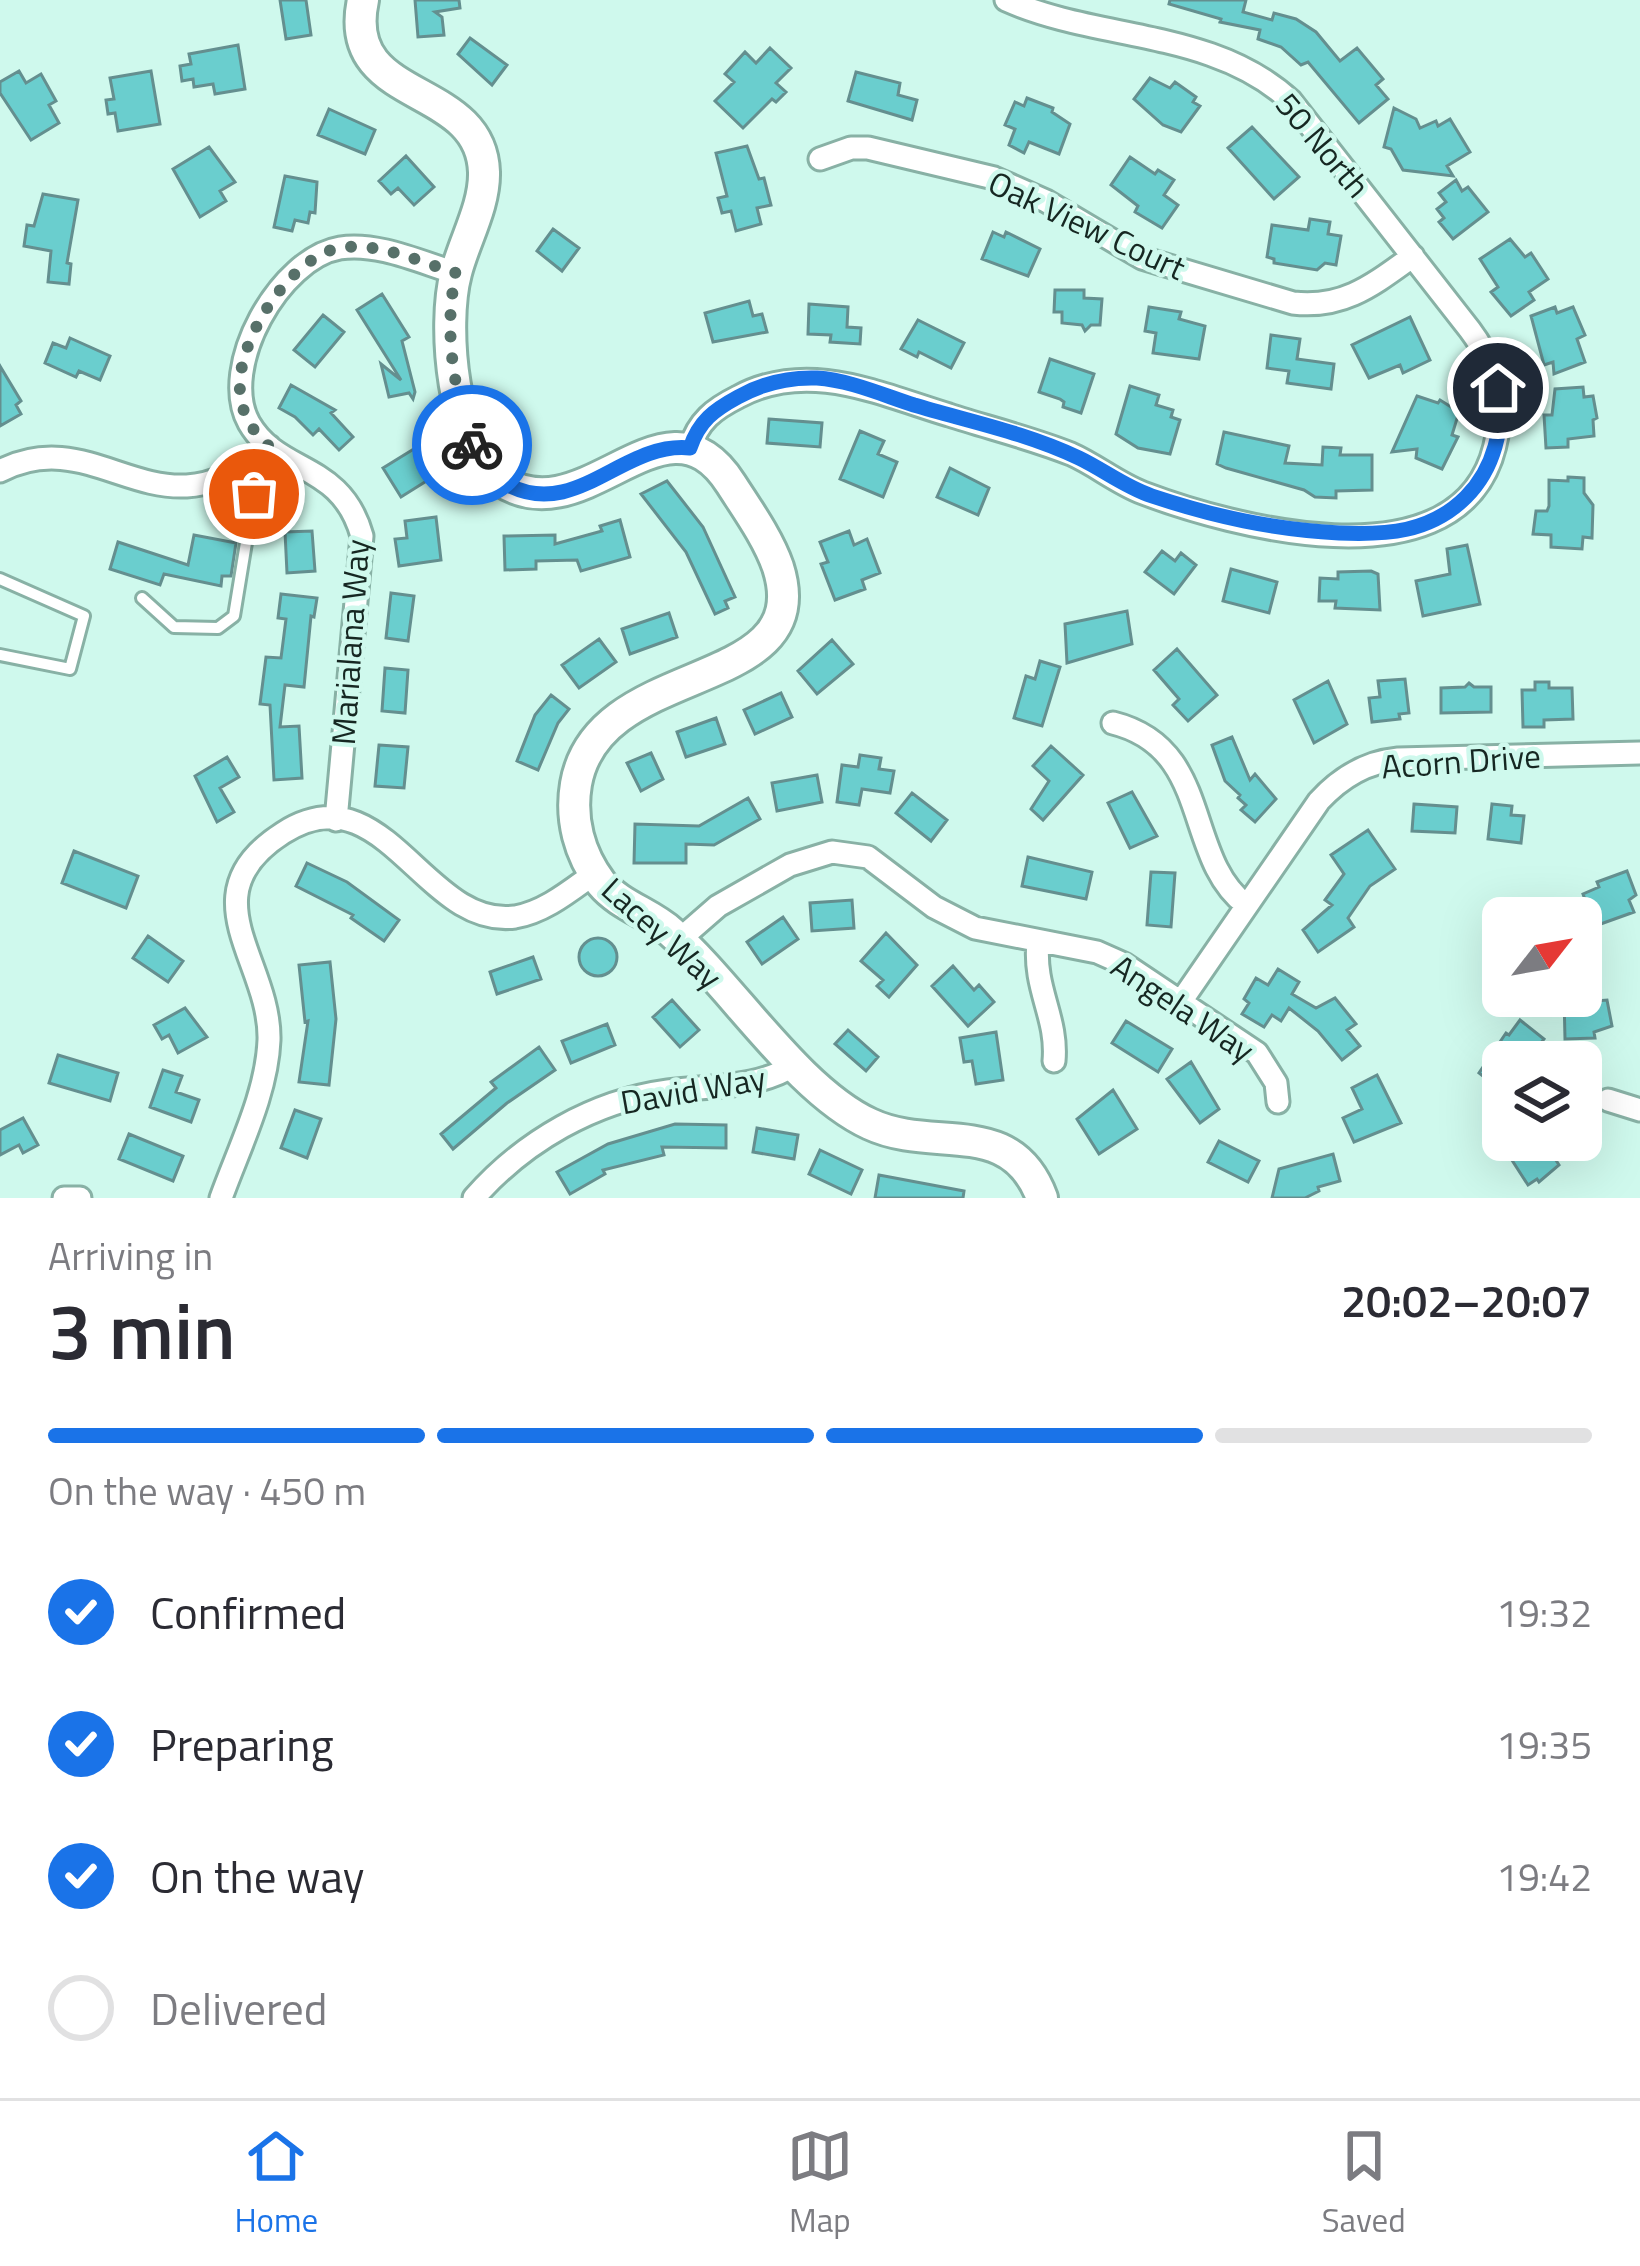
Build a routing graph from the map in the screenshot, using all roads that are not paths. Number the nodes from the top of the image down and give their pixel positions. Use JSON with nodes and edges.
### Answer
{"nodes":[{"id":1,"x":363,"y":0,"type":"edge"},
{"id":2,"x":1006,"y":0,"type":"edge"},
{"id":3,"x":820,"y":159,"type":"dead end"},
{"id":4,"x":1413,"y":256,"type":"junction"},
{"id":5,"x":456,"y":273,"type":"junction"},
{"id":6,"x":269,"y":446,"type":"junction"},
{"id":7,"x":690,"y":448,"type":"junction"},
{"id":8,"x":243,"y":467,"type":"junction"},
{"id":9,"x":0,"y":471,"type":"edge"},
{"id":10,"x":0,"y":579,"type":"edge"},
{"id":11,"x":142,"y":598,"type":"dead end"},
{"id":12,"x":0,"y":655,"type":"edge"},
{"id":13,"x":1114,"y":723,"type":"dead end"},
{"id":14,"x":1640,"y":753,"type":"edge"},
{"id":15,"x":336,"y":820,"type":"junction"},
{"id":16,"x":595,"y":873,"type":"junction"},
{"id":17,"x":1246,"y":905,"type":"junction"},
{"id":18,"x":680,"y":940,"type":"junction"},
{"id":19,"x":1038,"y":942,"type":"junction"},
{"id":20,"x":1182,"y":1000,"type":"junction"},
{"id":21,"x":1054,"y":1061,"type":"dead end"},
{"id":22,"x":796,"y":1064,"type":"junction"},
{"id":23,"x":1608,"y":1100,"type":"dead end"},
{"id":24,"x":1279,"y":1102,"type":"dead end"},
{"id":25,"x":1640,"y":1110,"type":"edge"},
{"id":26,"x":64,"y":1198,"type":"edge"},
{"id":27,"x":80,"y":1198,"type":"edge"},
{"id":28,"x":221,"y":1198,"type":"edge"},
{"id":29,"x":474,"y":1198,"type":"edge"},
{"id":30,"x":1042,"y":1198,"type":"edge"}],
"edges":[{"from":1,"to":5,"type":"street"},
{"from":2,"to":4,"type":"street","name":"50 North"},
{"from":3,"to":4,"type":"street","name":"Oak View Court"},
{"from":4,"to":7,"type":"street","name":"50 North"},
{"from":5,"to":6,"type":"street"},
{"from":5,"to":7,"type":"street"},
{"from":6,"to":8,"type":"street"},
{"from":6,"to":15,"type":"street","name":"Marialana Way"},
{"from":7,"to":16,"type":"street","name":"Lacey Way"},
{"from":8,"to":9,"type":"street"},
{"from":8,"to":11,"type":"lane"},
{"from":10,"to":12,"type":"lane"},
{"from":13,"to":17,"type":"street"},
{"from":14,"to":17,"type":"street","name":"Acorn Drive"},
{"from":15,"to":16,"type":"street"},
{"from":15,"to":28,"type":"street"},
{"from":16,"to":18,"type":"street","name":"Lacey Way"},
{"from":17,"to":20,"type":"street","name":"Acorn Drive"},
{"from":18,"to":19,"type":"street","name":"Angela Way"},
{"from":18,"to":22,"type":"street","name":"Lacey Way"},
{"from":19,"to":20,"type":"street","name":"Angela Way"},
{"from":19,"to":21,"type":"street"},
{"from":20,"to":24,"type":"street","name":"Angela Way"},
{"from":22,"to":29,"type":"street","name":"David Way"},
{"from":22,"to":30,"type":"street","name":"Lacey Way"},
{"from":23,"to":25,"type":"street"},
{"from":26,"to":27,"type":"street"}]}
